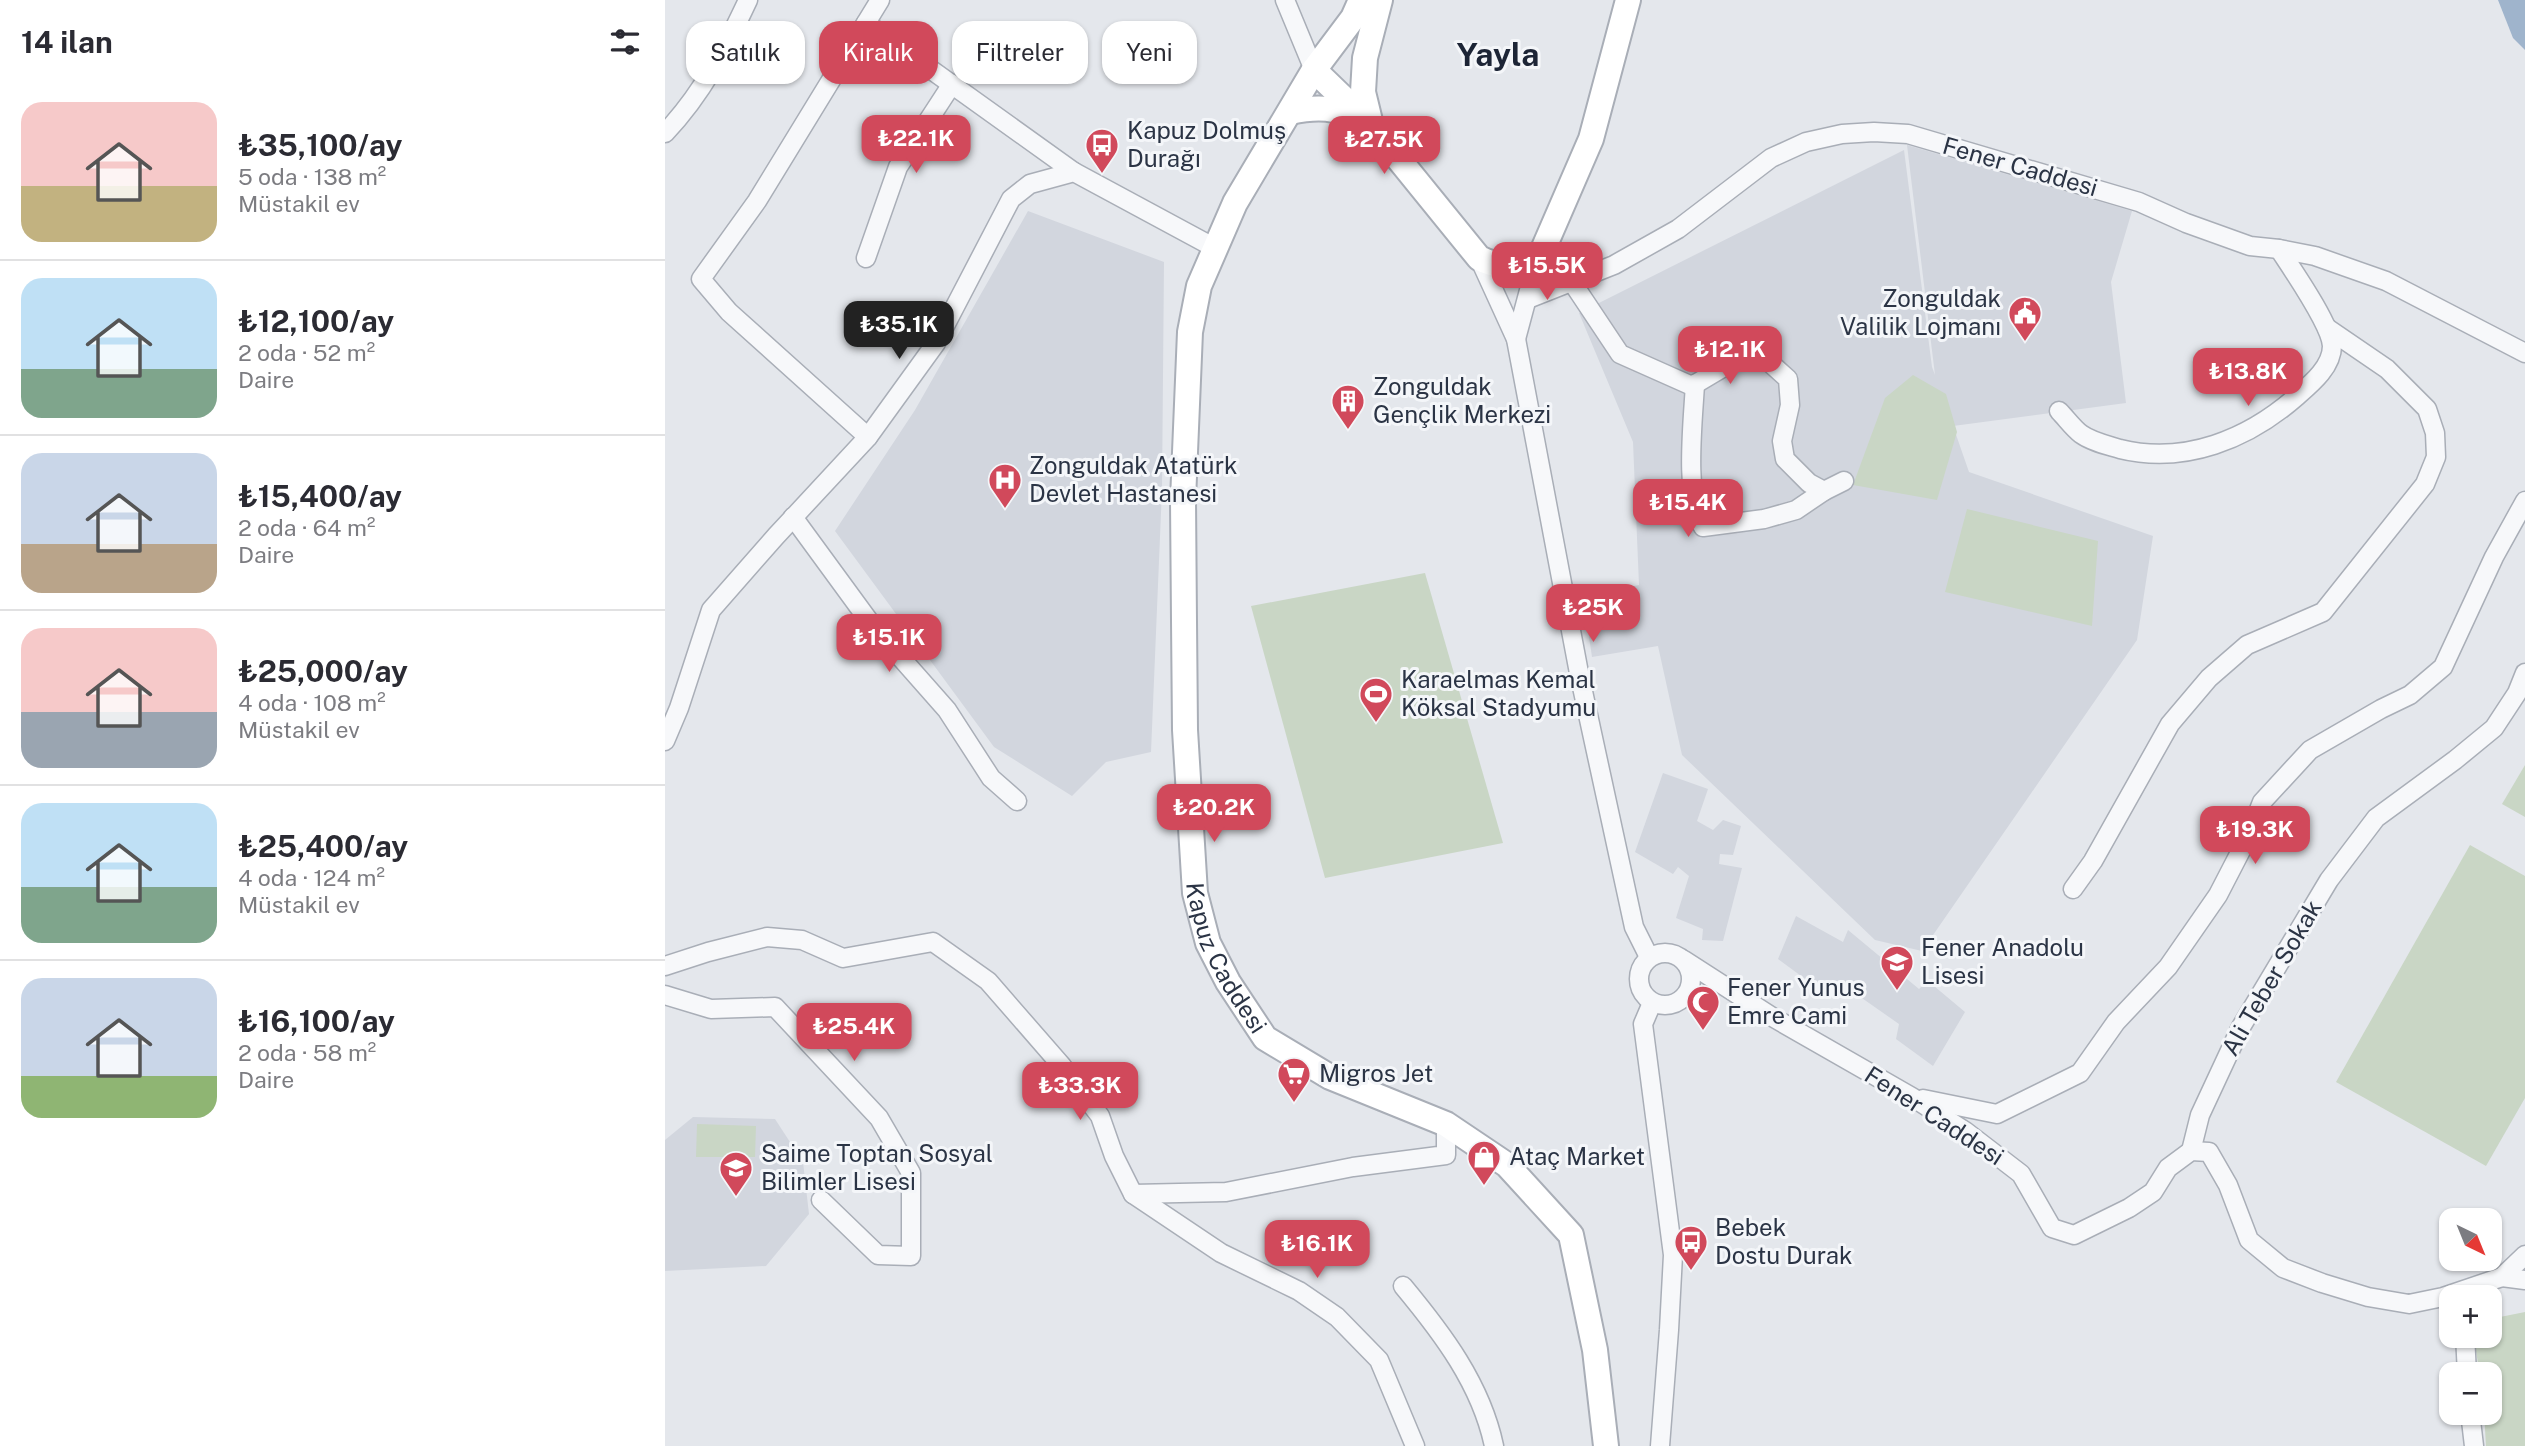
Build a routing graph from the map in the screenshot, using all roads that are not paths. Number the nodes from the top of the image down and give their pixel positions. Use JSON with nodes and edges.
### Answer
{"nodes":[{"id":1,"x":748,"y":0,"type":"edge"},
{"id":2,"x":880,"y":0,"type":"edge"},
{"id":3,"x":1285,"y":0,"type":"edge"},
{"id":4,"x":1361,"y":0,"type":"edge"},
{"id":5,"x":1380,"y":0,"type":"edge"},
{"id":6,"x":1627,"y":0,"type":"edge"},
{"id":7,"x":867,"y":21,"type":"edge"},
{"id":8,"x":1314,"y":71,"type":"junction"},
{"id":9,"x":938,"y":74,"type":"edge"},
{"id":10,"x":829,"y":84,"type":"edge"},
{"id":11,"x":952,"y":84,"type":"junction"},
{"id":12,"x":1290,"y":113,"type":"junction"},
{"id":13,"x":1371,"y":125,"type":"junction"},
{"id":14,"x":665,"y":133,"type":"edge"},
{"id":15,"x":1074,"y":172,"type":"junction"},
{"id":16,"x":1215,"y":248,"type":"junction"},
{"id":17,"x":2279,"y":248,"type":"junction"},
{"id":18,"x":1542,"y":251,"type":"junction"},
{"id":19,"x":866,"y":258,"type":"dead end"},
{"id":20,"x":1479,"y":258,"type":"junction"},
{"id":21,"x":1571,"y":282,"type":"junction"},
{"id":22,"x":1528,"y":299,"type":"junction"},
{"id":23,"x":2327,"y":328,"type":"junction"},
{"id":24,"x":1516,"y":340,"type":"junction"},
{"id":25,"x":2525,"y":353,"type":"edge"},
{"id":26,"x":1695,"y":384,"type":"junction"},
{"id":27,"x":2059,"y":411,"type":"dead end"},
{"id":28,"x":868,"y":437,"type":"junction"},
{"id":29,"x":1844,"y":481,"type":"dead end"},
{"id":30,"x":1825,"y":491,"type":"junction"},
{"id":31,"x":2525,"y":501,"type":"edge"},
{"id":32,"x":793,"y":517,"type":"junction"},
{"id":33,"x":2525,"y":673,"type":"edge"},
{"id":34,"x":665,"y":741,"type":"edge"},
{"id":35,"x":1017,"y":801,"type":"dead end"},
{"id":36,"x":2073,"y":889,"type":"dead end"},
{"id":37,"x":1649,"y":957,"type":"junction"},
{"id":38,"x":1684,"y":960,"type":"junction"},
{"id":39,"x":665,"y":966,"type":"edge"},
{"id":40,"x":665,"y":995,"type":"edge"},
{"id":41,"x":1652,"y":1003,"type":"junction"},
{"id":42,"x":1912,"y":1097,"type":"junction"},
{"id":43,"x":1446,"y":1124,"type":"junction"},
{"id":44,"x":2191,"y":1151,"type":"junction"},
{"id":45,"x":1133,"y":1194,"type":"junction"},
{"id":46,"x":821,"y":1200,"type":"dead end"},
{"id":47,"x":2525,"y":1255,"type":"edge"},
{"id":48,"x":2502,"y":1277,"type":"junction"},
{"id":49,"x":2525,"y":1280,"type":"edge"},
{"id":50,"x":2482,"y":1285,"type":"edge"},
{"id":51,"x":1403,"y":1286,"type":"dead end"},
{"id":52,"x":2439,"y":1298,"type":"edge"},
{"id":53,"x":2472,"y":1425,"type":"edge"},
{"id":54,"x":1415,"y":1446,"type":"edge"},
{"id":55,"x":1494,"y":1446,"type":"edge"},
{"id":56,"x":1606,"y":1446,"type":"edge"},
{"id":57,"x":1660,"y":1446,"type":"edge"},
{"id":58,"x":2474,"y":1446,"type":"edge"}],
"edges":[{"from":1,"to":14,"type":"street"},
{"from":2,"to":7,"type":"street"},
{"from":3,"to":8,"type":"street"},
{"from":4,"to":8,"type":"main road","name":"Kapuz Caddesi"},
{"from":5,"to":13,"type":"main road"},
{"from":6,"to":18,"type":"main road"},
{"from":8,"to":12,"type":"main road","name":"Kapuz Caddesi"},
{"from":8,"to":13,"type":"main road"},
{"from":9,"to":11,"type":"street"},
{"from":10,"to":28,"type":"street"},
{"from":11,"to":15,"type":"street"},
{"from":11,"to":19,"type":"street"},
{"from":12,"to":13,"type":"main road"},
{"from":12,"to":16,"type":"main road","name":"Kapuz Caddesi"},
{"from":13,"to":20,"type":"main road"},
{"from":15,"to":16,"type":"street"},
{"from":15,"to":28,"type":"street"},
{"from":16,"to":43,"type":"main road","name":"Kapuz Caddesi"},
{"from":17,"to":21,"type":"street","name":"Fener Caddesi"},
{"from":17,"to":23,"type":"street"},
{"from":17,"to":25,"type":"street","name":"Fener Caddesi"},
{"from":18,"to":20,"type":"main road"},
{"from":18,"to":22,"type":"street"},
{"from":20,"to":24,"type":"street"},
{"from":21,"to":22,"type":"street","name":"Fener Caddesi"},
{"from":21,"to":26,"type":"street"},
{"from":22,"to":24,"type":"street"},
{"from":23,"to":27,"type":"street"},
{"from":23,"to":36,"type":"street"},
{"from":24,"to":37,"type":"street"},
{"from":26,"to":30,"type":"street"},
{"from":26,"to":30,"type":"street"},
{"from":28,"to":32,"type":"street"},
{"from":29,"to":30,"type":"street"},
{"from":31,"to":42,"type":"street"},
{"from":32,"to":34,"type":"street"},
{"from":32,"to":35,"type":"street"},
{"from":33,"to":44,"type":"street","name":"Ali Teber Sokak"},
{"from":37,"to":38,"type":"street"},
{"from":37,"to":41,"type":"street"},
{"from":38,"to":41,"type":"street"},
{"from":38,"to":42,"type":"street","name":"Fener Caddesi"},
{"from":39,"to":45,"type":"street"},
{"from":40,"to":46,"type":"street"},
{"from":41,"to":57,"type":"street"},
{"from":42,"to":44,"type":"street","name":"Fener Caddesi"},
{"from":43,"to":45,"type":"street"},
{"from":43,"to":56,"type":"main road","name":"Kapuz Caddesi"},
{"from":44,"to":52,"type":"street"},
{"from":45,"to":54,"type":"street"},
{"from":47,"to":48,"type":"street"},
{"from":48,"to":49,"type":"street"},
{"from":48,"to":50,"type":"street"},
{"from":51,"to":55,"type":"street"},
{"from":53,"to":58,"type":"street"}]}
